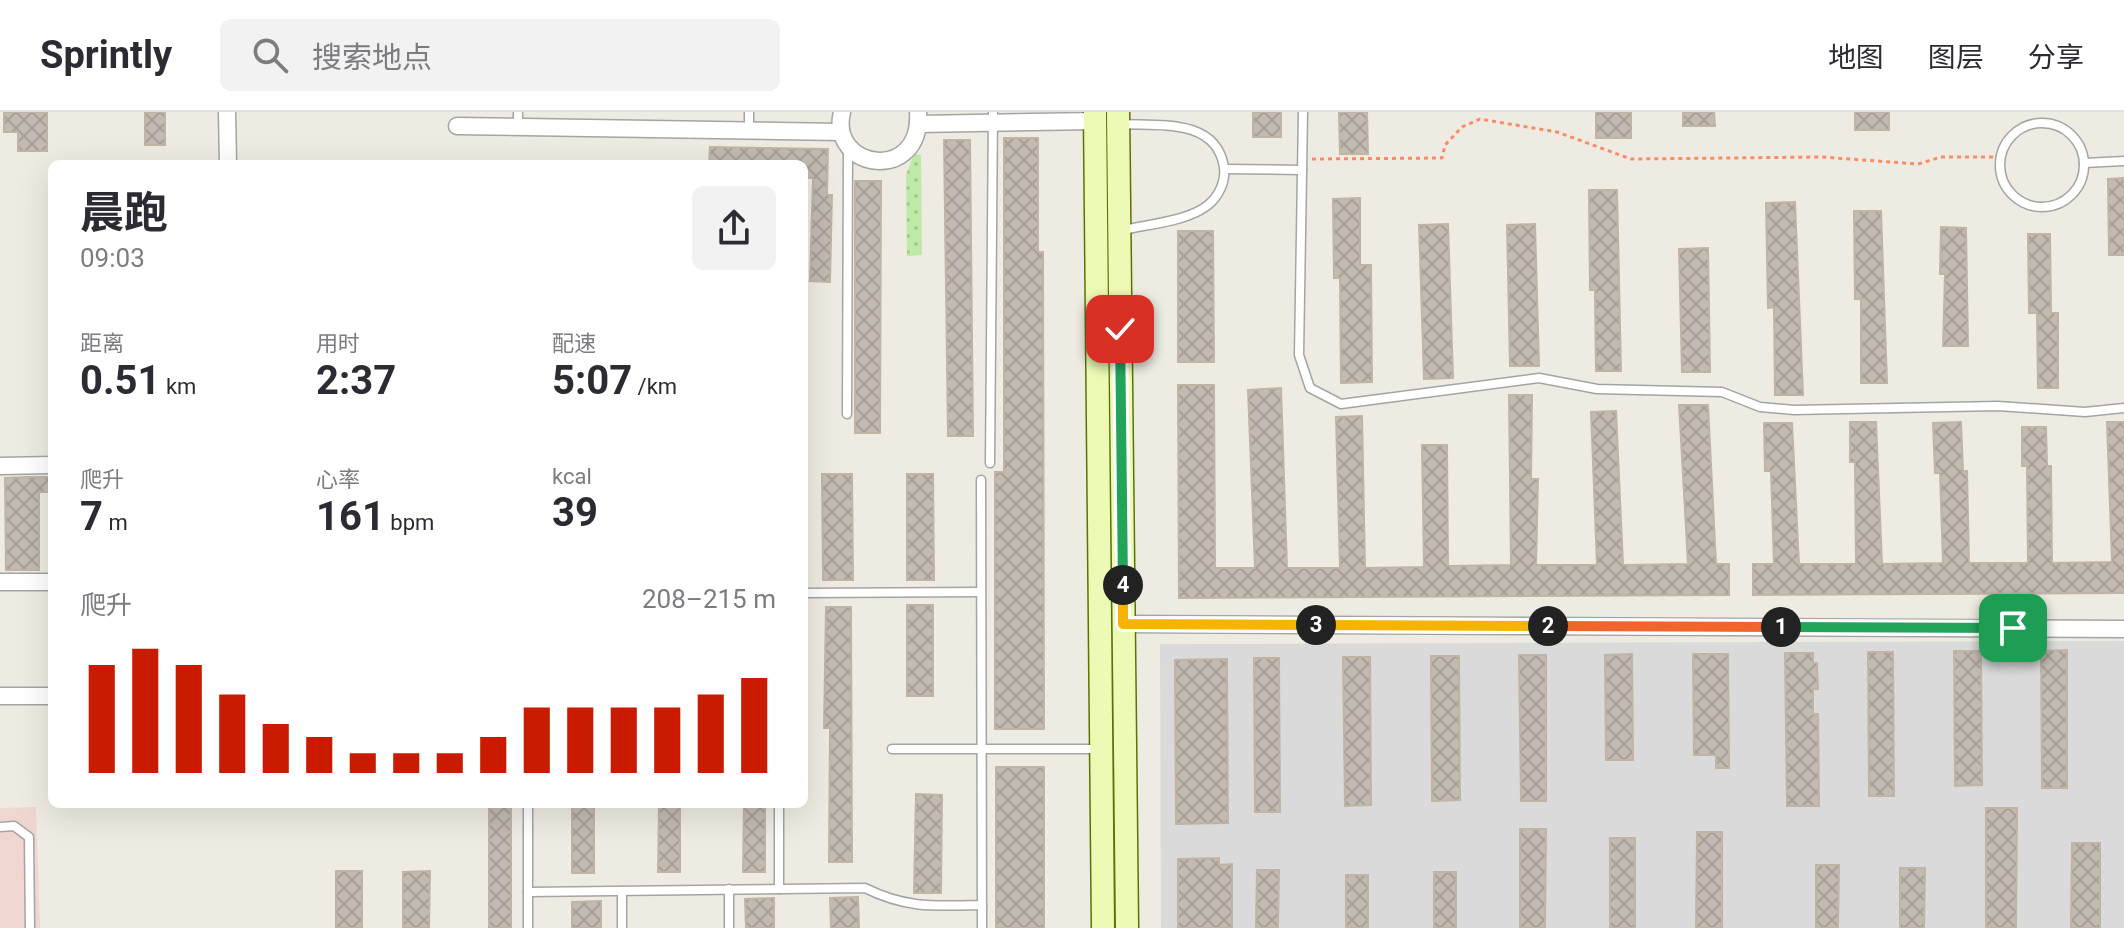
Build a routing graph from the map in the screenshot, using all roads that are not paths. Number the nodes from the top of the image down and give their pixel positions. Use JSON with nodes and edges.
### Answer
{"nodes":[{"id":1,"x":227,"y":112,"type":"edge"},
{"id":2,"x":749,"y":112,"type":"edge"},
{"id":3,"x":842,"y":112,"type":"edge"},
{"id":4,"x":1303,"y":112,"type":"edge"},
{"id":5,"x":1095,"y":116,"type":"edge"},
{"id":6,"x":993,"y":117,"type":"edge"},
{"id":7,"x":918,"y":118,"type":"edge"},
{"id":8,"x":1118,"y":118,"type":"edge"},
{"id":9,"x":518,"y":119,"type":"edge"},
{"id":10,"x":457,"y":126,"type":"dead end"},
{"id":11,"x":749,"y":130,"type":"junction"},
{"id":12,"x":845,"y":139,"type":"junction"},
{"id":13,"x":228,"y":160,"type":"edge"},
{"id":14,"x":2124,"y":161,"type":"edge"},
{"id":15,"x":2084,"y":163,"type":"junction"},
{"id":16,"x":1225,"y":169,"type":"junction"},
{"id":17,"x":1302,"y":170,"type":"junction"},
{"id":18,"x":1119,"y":231,"type":"junction"},
{"id":19,"x":2124,"y":408,"type":"edge"},
{"id":20,"x":847,"y":414,"type":"dead end"},
{"id":21,"x":990,"y":463,"type":"dead end"},
{"id":22,"x":48,"y":465,"type":"edge"},
{"id":23,"x":0,"y":466,"type":"edge"},
{"id":24,"x":981,"y":480,"type":"dead end"},
{"id":25,"x":0,"y":582,"type":"edge"},
{"id":26,"x":48,"y":582,"type":"edge"},
{"id":27,"x":981,"y":592,"type":"junction"},
{"id":28,"x":808,"y":593,"type":"edge"},
{"id":29,"x":1123,"y":624,"type":"junction"},
{"id":30,"x":2124,"y":629,"type":"edge"},
{"id":31,"x":0,"y":696,"type":"edge"},
{"id":32,"x":48,"y":696,"type":"edge"},
{"id":33,"x":892,"y":749,"type":"dead end"},
{"id":34,"x":981,"y":749,"type":"junction"},
{"id":35,"x":1101,"y":749,"type":"junction"},
{"id":36,"x":528,"y":808,"type":"edge"},
{"id":37,"x":779,"y":808,"type":"edge"},
{"id":38,"x":0,"y":827,"type":"edge"},
{"id":39,"x":729,"y":889,"type":"junction"},
{"id":40,"x":779,"y":889,"type":"junction"},
{"id":41,"x":622,"y":891,"type":"junction"},
{"id":42,"x":528,"y":892,"type":"junction"},
{"id":43,"x":982,"y":905,"type":"junction"},
{"id":44,"x":30,"y":928,"type":"edge"},
{"id":45,"x":528,"y":928,"type":"edge"},
{"id":46,"x":622,"y":928,"type":"edge"},
{"id":47,"x":729,"y":928,"type":"edge"},
{"id":48,"x":982,"y":928,"type":"edge"},
{"id":49,"x":1103,"y":928,"type":"edge"},
{"id":50,"x":1127,"y":928,"type":"edge"}],
"edges":[{"from":1,"to":13,"type":"street"},
{"from":2,"to":11,"type":"lane"},
{"from":3,"to":12,"type":"street"},
{"from":4,"to":17,"type":"lane"},
{"from":5,"to":6,"type":"street"},
{"from":5,"to":35,"type":"main road"},
{"from":6,"to":7,"type":"street"},
{"from":6,"to":21,"type":"lane"},
{"from":7,"to":12,"type":"street"},
{"from":8,"to":16,"type":"lane"},
{"from":8,"to":18,"type":"main road"},
{"from":9,"to":10,"type":"street"},
{"from":9,"to":11,"type":"street"},
{"from":11,"to":12,"type":"street"},
{"from":12,"to":20,"type":"lane"},
{"from":14,"to":15,"type":"lane"},
{"from":15,"to":15,"type":"lane"},
{"from":16,"to":17,"type":"lane"},
{"from":16,"to":18,"type":"lane"},
{"from":17,"to":19,"type":"lane"},
{"from":18,"to":29,"type":"main road"},
{"from":22,"to":23,"type":"street"},
{"from":24,"to":27,"type":"lane"},
{"from":25,"to":26,"type":"street"},
{"from":27,"to":28,"type":"lane"},
{"from":27,"to":34,"type":"lane"},
{"from":29,"to":30,"type":"street"},
{"from":29,"to":50,"type":"main road"},
{"from":31,"to":32,"type":"street"},
{"from":33,"to":34,"type":"lane"},
{"from":34,"to":35,"type":"lane"},
{"from":34,"to":43,"type":"lane"},
{"from":35,"to":49,"type":"main road"},
{"from":36,"to":42,"type":"lane"},
{"from":37,"to":40,"type":"lane"},
{"from":38,"to":44,"type":"lane"},
{"from":39,"to":40,"type":"lane"},
{"from":39,"to":41,"type":"lane"},
{"from":39,"to":47,"type":"lane"},
{"from":40,"to":43,"type":"lane"},
{"from":41,"to":42,"type":"lane"},
{"from":41,"to":46,"type":"lane"},
{"from":42,"to":45,"type":"lane"},
{"from":43,"to":48,"type":"lane"}]}
